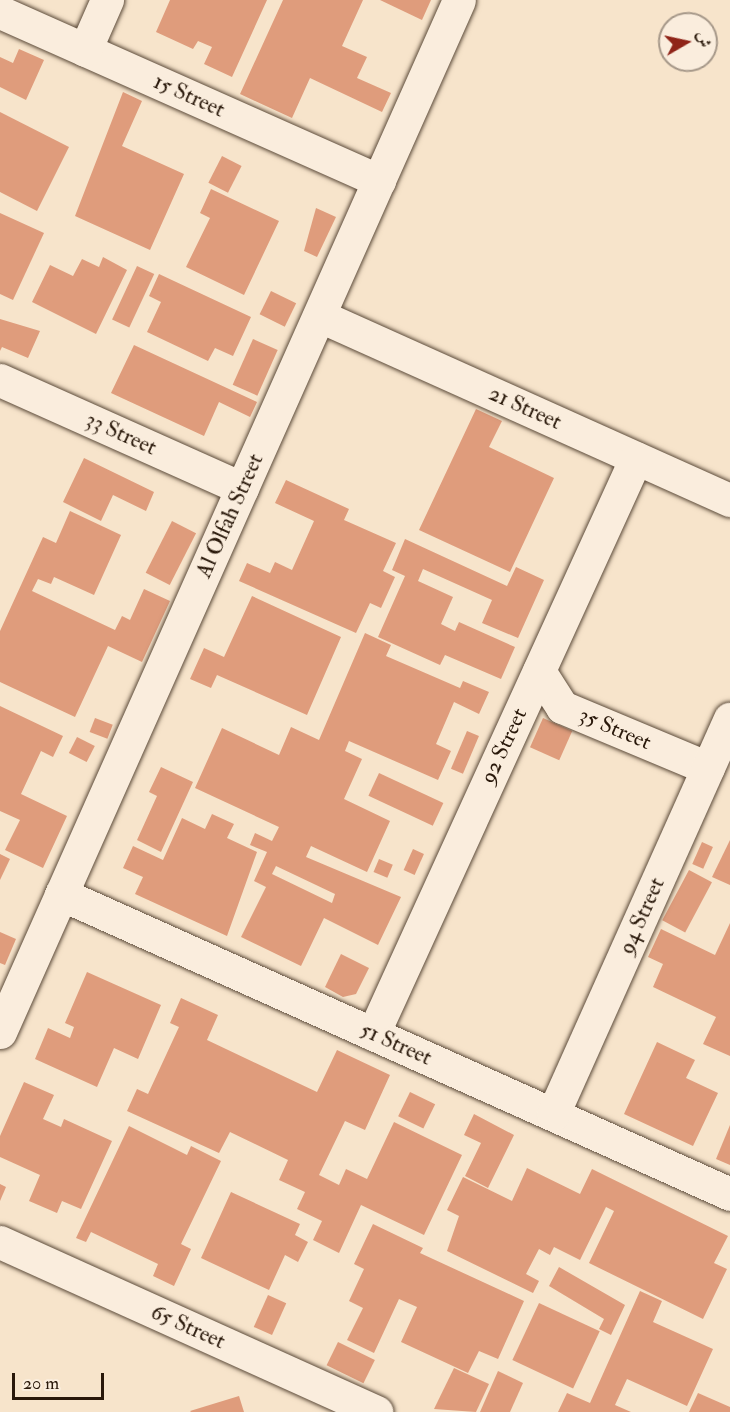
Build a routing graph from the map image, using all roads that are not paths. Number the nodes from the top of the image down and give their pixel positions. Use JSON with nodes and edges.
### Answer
{"nodes":[{"id":1,"x":107,"y":0,"type":"edge"},
{"id":2,"x":459,"y":0,"type":"edge"},
{"id":3,"x":0,"y":12,"type":"edge"},
{"id":4,"x":85,"y":50,"type":"junction"},
{"id":5,"x":379,"y":181,"type":"junction"},
{"id":6,"x":320,"y":316,"type":"junction"},
{"id":7,"x":0,"y":380,"type":"edge"},
{"id":8,"x":636,"y":458,"type":"junction"},
{"id":9,"x":242,"y":488,"type":"junction"},
{"id":10,"x":730,"y":500,"type":"edge"},
{"id":11,"x":539,"y":671,"type":"junction"},
{"id":12,"x":730,"y":718,"type":"edge"},
{"id":13,"x":708,"y":768,"type":"junction"},
{"id":14,"x":61,"y":894,"type":"junction"},
{"id":15,"x":0,"y":1032,"type":"edge"},
{"id":16,"x":373,"y":1034,"type":"junction"},
{"id":17,"x":554,"y":1114,"type":"junction"},
{"id":18,"x":730,"y":1194,"type":"edge"},
{"id":19,"x":0,"y":1242,"type":"edge"},
{"id":20,"x":376,"y":1412,"type":"edge"}],
"edges":[{"from":1,"to":4,"type":"street"},
{"from":2,"to":5,"type":"street","name":"Al Olfah Street"},
{"from":3,"to":4,"type":"street","name":"15 Street"},
{"from":4,"to":5,"type":"street","name":"15 Street"},
{"from":5,"to":6,"type":"street","name":"Al Olfah Street"},
{"from":6,"to":8,"type":"street","name":"21 Street"},
{"from":6,"to":9,"type":"street","name":"Al Olfah Street"},
{"from":7,"to":9,"type":"street","name":"33 Street"},
{"from":8,"to":10,"type":"street","name":"21 Street"},
{"from":8,"to":11,"type":"street","name":"92 Street"},
{"from":9,"to":14,"type":"street","name":"Al Olfah Street"},
{"from":11,"to":13,"type":"street","name":"35 Street"},
{"from":11,"to":16,"type":"street","name":"92 Street"},
{"from":12,"to":13,"type":"street","name":"94 Street"},
{"from":13,"to":17,"type":"street","name":"94 Street"},
{"from":14,"to":15,"type":"street","name":"Al Olfah Street"},
{"from":14,"to":16,"type":"street","name":"51 Street"},
{"from":16,"to":17,"type":"street","name":"51 Street"},
{"from":17,"to":18,"type":"street","name":"51 Street"},
{"from":19,"to":20,"type":"street","name":"65 Street"}]}
